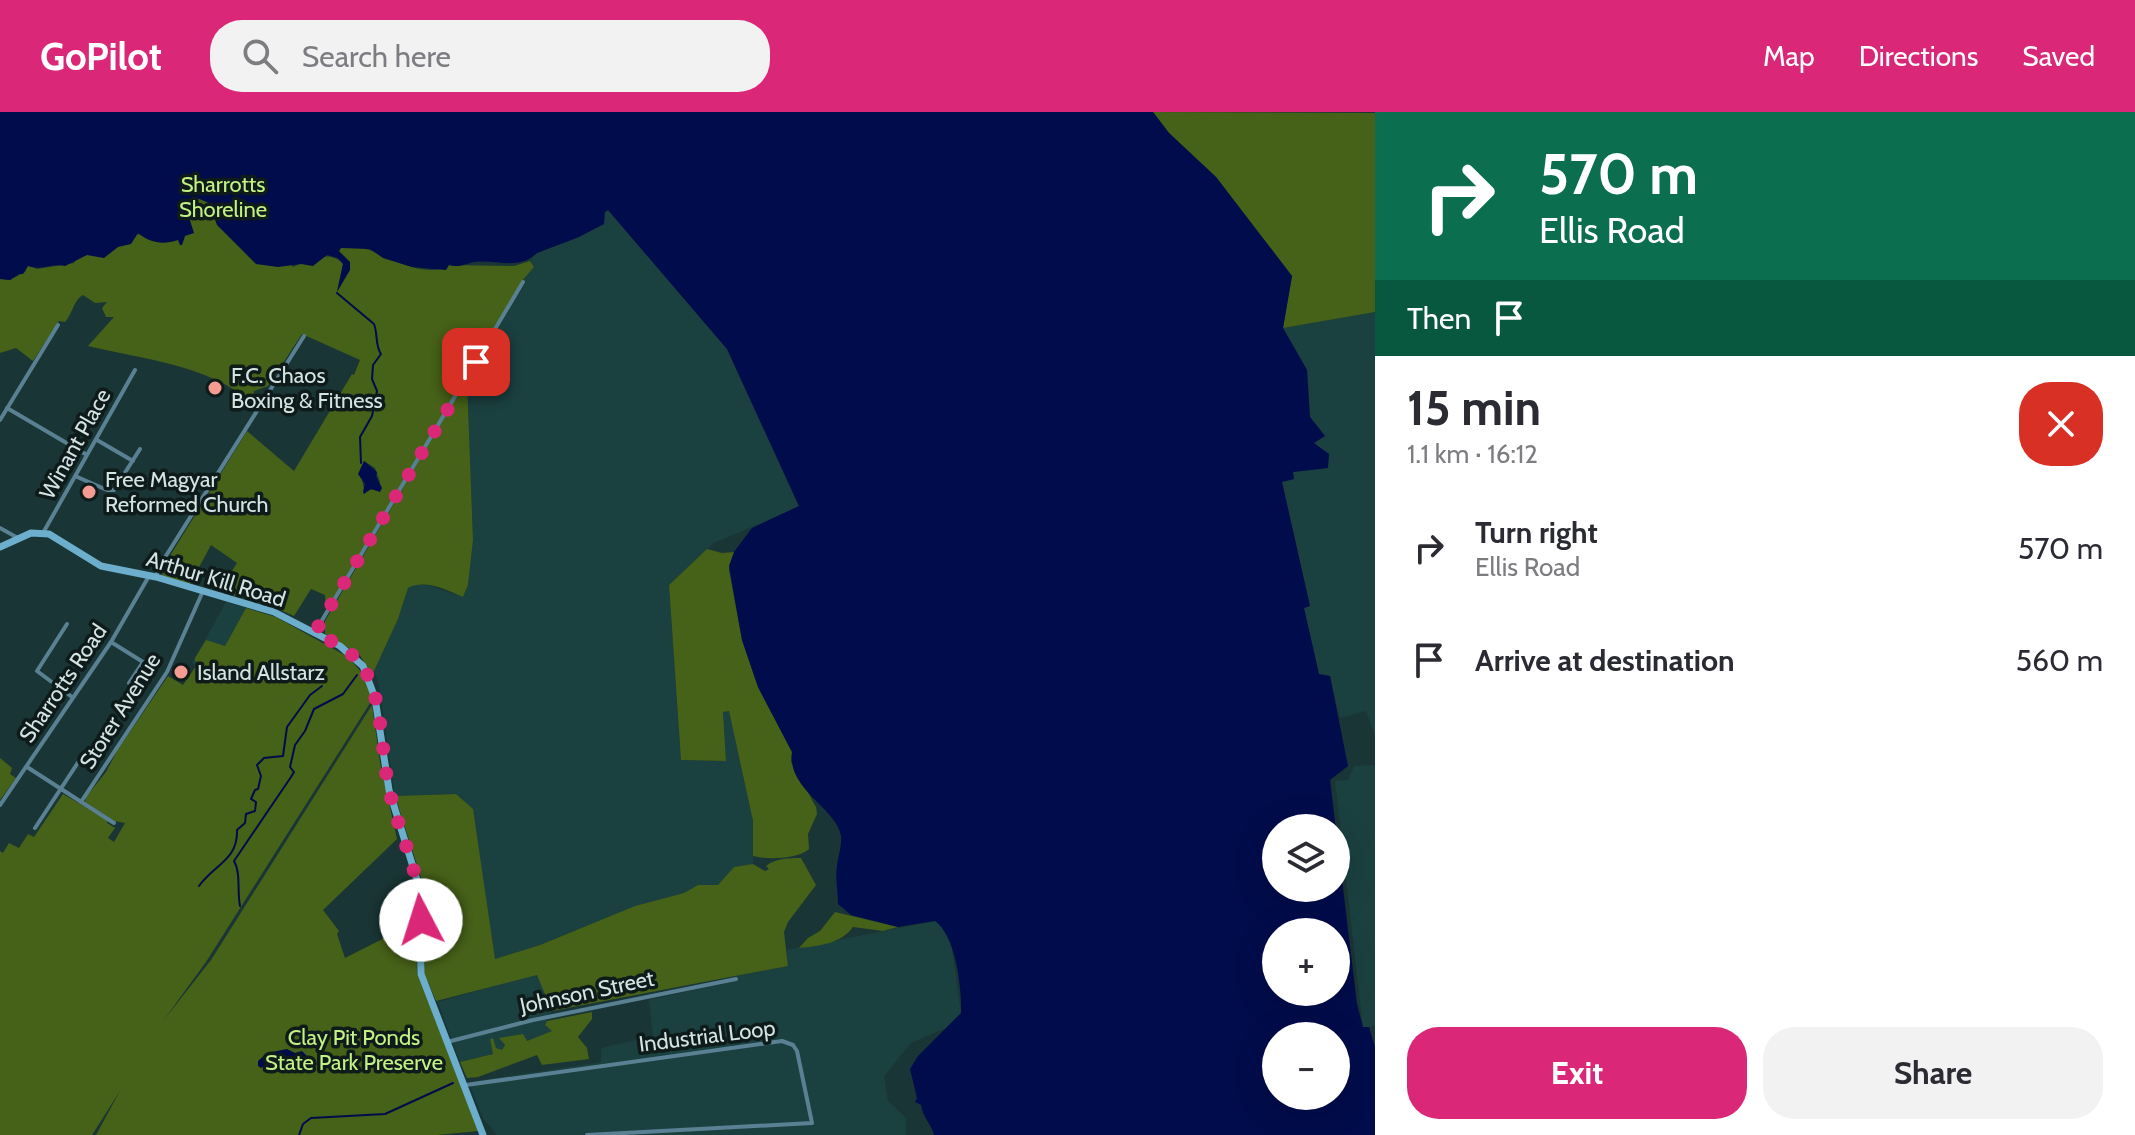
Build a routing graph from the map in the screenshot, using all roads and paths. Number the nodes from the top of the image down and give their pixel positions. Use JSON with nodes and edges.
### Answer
{"nodes":[{"id":1,"x":523,"y":282,"type":"dead end"},
{"id":2,"x":58,"y":325,"type":"dead end"},
{"id":3,"x":304,"y":336,"type":"dead end"},
{"id":4,"x":135,"y":370,"type":"dead end"},
{"id":5,"x":7,"y":408,"type":"junction"},
{"id":6,"x":2,"y":413,"type":"edge"},
{"id":7,"x":0,"y":420,"type":"edge"},
{"id":8,"x":96,"y":440,"type":"junction"},
{"id":9,"x":140,"y":449,"type":"dead end"},
{"id":10,"x":87,"y":455,"type":"junction"},
{"id":11,"x":133,"y":461,"type":"junction"},
{"id":12,"x":75,"y":476,"type":"junction"},
{"id":13,"x":0,"y":528,"type":"edge"},
{"id":14,"x":43,"y":533,"type":"junction"},
{"id":15,"x":18,"y":538,"type":"junction"},
{"id":16,"x":0,"y":547,"type":"edge"},
{"id":17,"x":153,"y":576,"type":"junction"},
{"id":18,"x":203,"y":591,"type":"junction"},
{"id":19,"x":67,"y":624,"type":"dead end"},
{"id":20,"x":315,"y":632,"type":"junction"},
{"id":21,"x":111,"y":642,"type":"junction"},
{"id":22,"x":129,"y":683,"type":"dead end"},
{"id":23,"x":72,"y":697,"type":"junction"},
{"id":24,"x":79,"y":761,"type":"dead end"},
{"id":25,"x":27,"y":767,"type":"junction"},
{"id":26,"x":61,"y":789,"type":"junction"},
{"id":27,"x":81,"y":802,"type":"junction"},
{"id":28,"x":0,"y":805,"type":"edge"},
{"id":29,"x":114,"y":823,"type":"dead end"},
{"id":30,"x":35,"y":828,"type":"dead end"},
{"id":31,"x":736,"y":979,"type":"dead end"},
{"id":32,"x":447,"y":1042,"type":"junction"},
{"id":33,"x":464,"y":1085,"type":"junction"},
{"id":34,"x":483,"y":1135,"type":"edge"},
{"id":35,"x":587,"y":1135,"type":"edge"}],
"edges":[{"from":1,"to":20,"type":"street"},
{"from":2,"to":5,"type":"street"},
{"from":3,"to":17,"type":"street","name":"Sharrotts Road"},
{"from":4,"to":8,"type":"street","name":"Winant Place"},
{"from":5,"to":6,"type":"street"},
{"from":5,"to":10,"type":"street"},
{"from":6,"to":7,"type":"street"},
{"from":8,"to":10,"type":"street","name":"Winant Place"},
{"from":8,"to":11,"type":"street"},
{"from":9,"to":11,"type":"street"},
{"from":10,"to":12,"type":"street","name":"Winant Place"},
{"from":11,"to":12,"type":"street"},
{"from":12,"to":14,"type":"street","name":"Winant Place"},
{"from":13,"to":15,"type":"street"},
{"from":14,"to":15,"type":"street"},
{"from":14,"to":17,"type":"street","name":"Arthur Kill Road"},
{"from":15,"to":16,"type":"street"},
{"from":17,"to":18,"type":"street","name":"Arthur Kill Road"},
{"from":17,"to":21,"type":"street","name":"Sharrotts Road"},
{"from":18,"to":20,"type":"street","name":"Arthur Kill Road"},
{"from":18,"to":27,"type":"street","name":"Storer Avenue"},
{"from":19,"to":23,"type":"street"},
{"from":20,"to":32,"type":"street","name":"Arthur Kill Road"},
{"from":21,"to":22,"type":"street"},
{"from":21,"to":23,"type":"street","name":"Sharrotts Road"},
{"from":23,"to":25,"type":"street","name":"Sharrotts Road"},
{"from":24,"to":26,"type":"street"},
{"from":25,"to":26,"type":"street"},
{"from":25,"to":28,"type":"street","name":"Sharrotts Road"},
{"from":26,"to":27,"type":"street"},
{"from":26,"to":30,"type":"street"},
{"from":27,"to":29,"type":"street"},
{"from":31,"to":32,"type":"street","name":"Johnson Street"},
{"from":32,"to":33,"type":"street","name":"Arthur Kill Road"},
{"from":33,"to":34,"type":"street","name":"Arthur Kill Road"},
{"from":33,"to":35,"type":"street","name":"Industrial Loop"}]}
